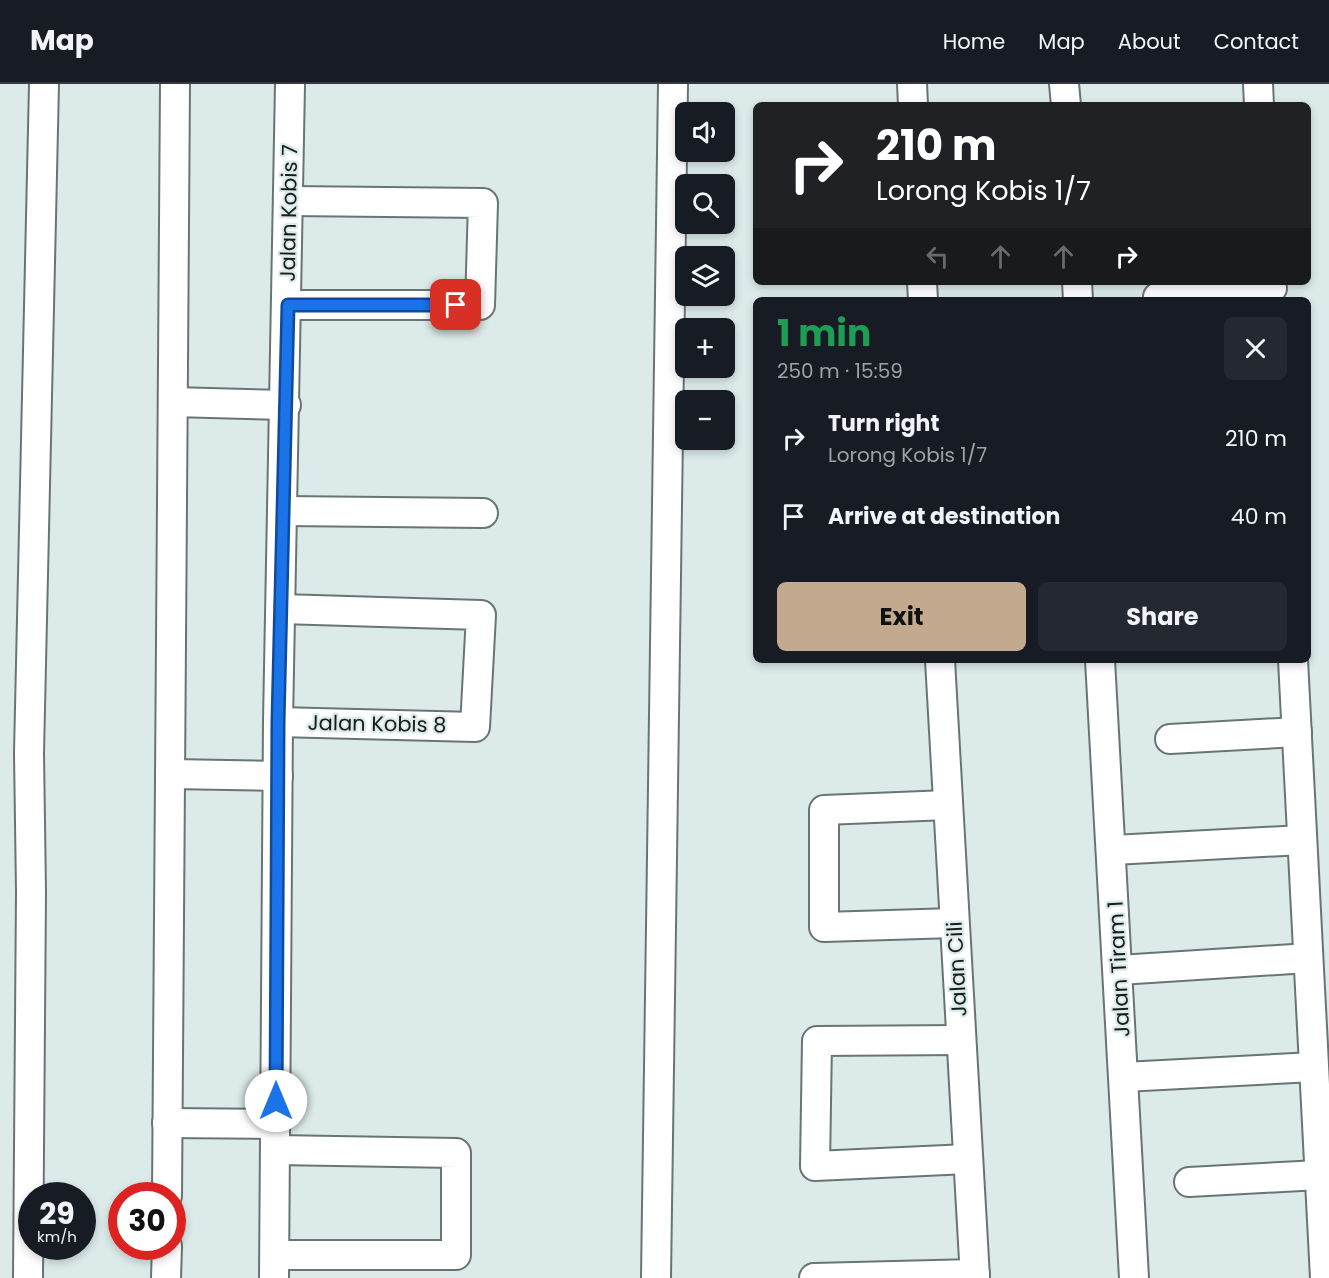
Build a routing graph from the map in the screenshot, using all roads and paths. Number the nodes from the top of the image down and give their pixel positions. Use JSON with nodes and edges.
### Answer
{"nodes":[{"id":1,"x":44,"y":84,"type":"edge"},
{"id":2,"x":175,"y":84,"type":"edge"},
{"id":3,"x":290,"y":84,"type":"edge"},
{"id":4,"x":673,"y":84,"type":"edge"},
{"id":5,"x":912,"y":84,"type":"edge"},
{"id":6,"x":1064,"y":84,"type":"edge"},
{"id":7,"x":1258,"y":84,"type":"edge"},
{"id":8,"x":913,"y":102,"type":"edge"},
{"id":9,"x":1066,"y":102,"type":"edge"},
{"id":10,"x":1259,"y":102,"type":"edge"},
{"id":11,"x":289,"y":201,"type":"junction"},
{"id":12,"x":1272,"y":290,"type":"edge"},
{"id":13,"x":1158,"y":297,"type":"dead end"},
{"id":14,"x":288,"y":305,"type":"junction"},
{"id":15,"x":172,"y":402,"type":"junction"},
{"id":16,"x":286,"y":405,"type":"junction"},
{"id":17,"x":283,"y":511,"type":"junction"},
{"id":18,"x":483,"y":513,"type":"dead end"},
{"id":19,"x":281,"y":609,"type":"junction"},
{"id":20,"x":940,"y":663,"type":"edge"},
{"id":21,"x":1100,"y":663,"type":"edge"},
{"id":22,"x":1293,"y":663,"type":"edge"},
{"id":23,"x":278,"y":722,"type":"junction"},
{"id":24,"x":1297,"y":732,"type":"junction"},
{"id":25,"x":1170,"y":739,"type":"dead end"},
{"id":26,"x":170,"y":774,"type":"junction"},
{"id":27,"x":278,"y":776,"type":"junction"},
{"id":28,"x":948,"y":806,"type":"junction"},
{"id":29,"x":1302,"y":840,"type":"junction"},
{"id":30,"x":1113,"y":850,"type":"junction"},
{"id":31,"x":954,"y":923,"type":"junction"},
{"id":32,"x":1308,"y":958,"type":"junction"},
{"id":33,"x":1119,"y":970,"type":"junction"},
{"id":34,"x":961,"y":1040,"type":"junction"},
{"id":35,"x":1314,"y":1067,"type":"junction"},
{"id":36,"x":1124,"y":1077,"type":"junction"},
{"id":37,"x":167,"y":1123,"type":"junction"},
{"id":38,"x":275,"y":1137,"type":"junction"},
{"id":39,"x":968,"y":1159,"type":"junction"},
{"id":40,"x":1319,"y":1175,"type":"junction"},
{"id":41,"x":167,"y":1182,"type":"edge"},
{"id":42,"x":1189,"y":1182,"type":"dead end"},
{"id":43,"x":166,"y":1260,"type":"edge"},
{"id":44,"x":274,"y":1266,"type":"edge"},
{"id":45,"x":975,"y":1276,"type":"edge"},
{"id":46,"x":814,"y":1277,"type":"edge"},
{"id":47,"x":28,"y":1278,"type":"edge"},
{"id":48,"x":166,"y":1278,"type":"edge"},
{"id":49,"x":656,"y":1278,"type":"edge"},
{"id":50,"x":1134,"y":1278,"type":"edge"},
{"id":51,"x":1325,"y":1278,"type":"edge"}],
"edges":[{"from":1,"to":47,"type":"street"},
{"from":2,"to":15,"type":"street"},
{"from":3,"to":11,"type":"street","name":"Jalan Kobis 7"},
{"from":4,"to":49,"type":"street"},
{"from":5,"to":8,"type":"street"},
{"from":6,"to":9,"type":"street"},
{"from":7,"to":10,"type":"street"},
{"from":11,"to":14,"type":"street","name":"Jalan Kobis 7"},
{"from":11,"to":14,"type":"street"},
{"from":12,"to":13,"type":"street"},
{"from":14,"to":16,"type":"street","name":"Jalan Kobis 7"},
{"from":15,"to":16,"type":"street"},
{"from":15,"to":26,"type":"street"},
{"from":16,"to":17,"type":"street","name":"Jalan Kobis 7"},
{"from":17,"to":18,"type":"street"},
{"from":17,"to":19,"type":"street","name":"Jalan Kobis 7"},
{"from":19,"to":23,"type":"street","name":"Jalan Kobis 7"},
{"from":19,"to":23,"type":"street","name":"Jalan Kobis 8"},
{"from":20,"to":28,"type":"street","name":"Jalan Cili"},
{"from":21,"to":30,"type":"street","name":"Jalan Tiram 1"},
{"from":22,"to":24,"type":"street"},
{"from":23,"to":27,"type":"street","name":"Jalan Kobis 7"},
{"from":24,"to":25,"type":"street"},
{"from":24,"to":29,"type":"street"},
{"from":26,"to":27,"type":"street"},
{"from":26,"to":37,"type":"street"},
{"from":27,"to":38,"type":"street","name":"Jalan Kobis 7"},
{"from":28,"to":31,"type":"street","name":"Jalan Cili"},
{"from":28,"to":31,"type":"street"},
{"from":29,"to":30,"type":"street"},
{"from":29,"to":32,"type":"street"},
{"from":30,"to":33,"type":"street","name":"Jalan Tiram 1"},
{"from":31,"to":34,"type":"street","name":"Jalan Cili"},
{"from":32,"to":33,"type":"street"},
{"from":32,"to":35,"type":"street"},
{"from":33,"to":36,"type":"street","name":"Jalan Tiram 1"},
{"from":34,"to":39,"type":"street","name":"Jalan Cili"},
{"from":34,"to":39,"type":"street"},
{"from":35,"to":36,"type":"street"},
{"from":35,"to":40,"type":"street"},
{"from":36,"to":50,"type":"street","name":"Jalan Tiram 1"},
{"from":37,"to":38,"type":"street"},
{"from":37,"to":41,"type":"street"},
{"from":38,"to":44,"type":"street","name":"Jalan Kobis 7"},
{"from":38,"to":44,"type":"street"},
{"from":39,"to":45,"type":"street","name":"Jalan Cili"},
{"from":40,"to":42,"type":"street"},
{"from":40,"to":51,"type":"street"},
{"from":43,"to":48,"type":"street"},
{"from":45,"to":46,"type":"street"}]}
